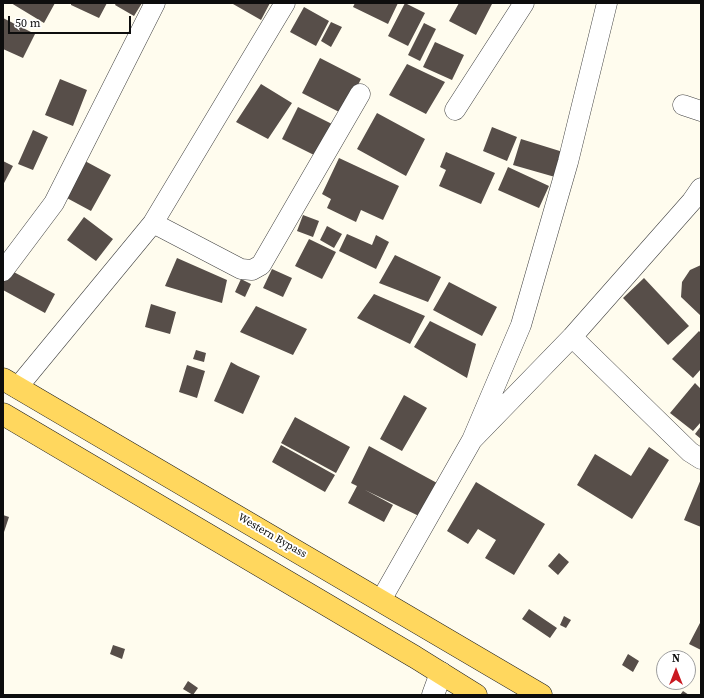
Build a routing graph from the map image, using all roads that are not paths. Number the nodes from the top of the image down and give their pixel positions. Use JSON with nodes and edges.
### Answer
{"nodes":[{"id":1,"x":154,"y":3,"type":"edge"},
{"id":2,"x":285,"y":3,"type":"edge"},
{"id":3,"x":524,"y":3,"type":"edge"},
{"id":4,"x":607,"y":3,"type":"edge"},
{"id":5,"x":360,"y":94,"type":"dead end"},
{"id":6,"x":455,"y":110,"type":"dead end"},
{"id":7,"x":701,"y":188,"type":"edge"},
{"id":8,"x":152,"y":223,"type":"junction"},
{"id":9,"x":3,"y":271,"type":"edge"},
{"id":10,"x":572,"y":337,"type":"junction"},
{"id":11,"x":10,"y":383,"type":"edge"},
{"id":12,"x":3,"y":414,"type":"edge"},
{"id":13,"x":472,"y":440,"type":"junction"},
{"id":14,"x":701,"y":459,"type":"edge"},
{"id":15,"x":381,"y":600,"type":"junction"},
{"id":16,"x":441,"y":674,"type":"junction"},
{"id":17,"x":433,"y":695,"type":"edge"},
{"id":18,"x":476,"y":695,"type":"edge"},
{"id":19,"x":541,"y":695,"type":"edge"}],
"edges":[{"from":1,"to":9,"type":"street"},
{"from":2,"to":8,"type":"street"},
{"from":3,"to":6,"type":"street"},
{"from":4,"to":13,"type":"street"},
{"from":5,"to":8,"type":"street"},
{"from":7,"to":10,"type":"street"},
{"from":8,"to":11,"type":"street"},
{"from":10,"to":13,"type":"street"},
{"from":10,"to":14,"type":"street"},
{"from":11,"to":15,"type":"main road","name":"Western Bypass"},
{"from":12,"to":16,"type":"main road"},
{"from":13,"to":15,"type":"street"},
{"from":15,"to":19,"type":"main road","name":"Western Bypass"},
{"from":16,"to":17,"type":"street"},
{"from":16,"to":18,"type":"main road"}]}
